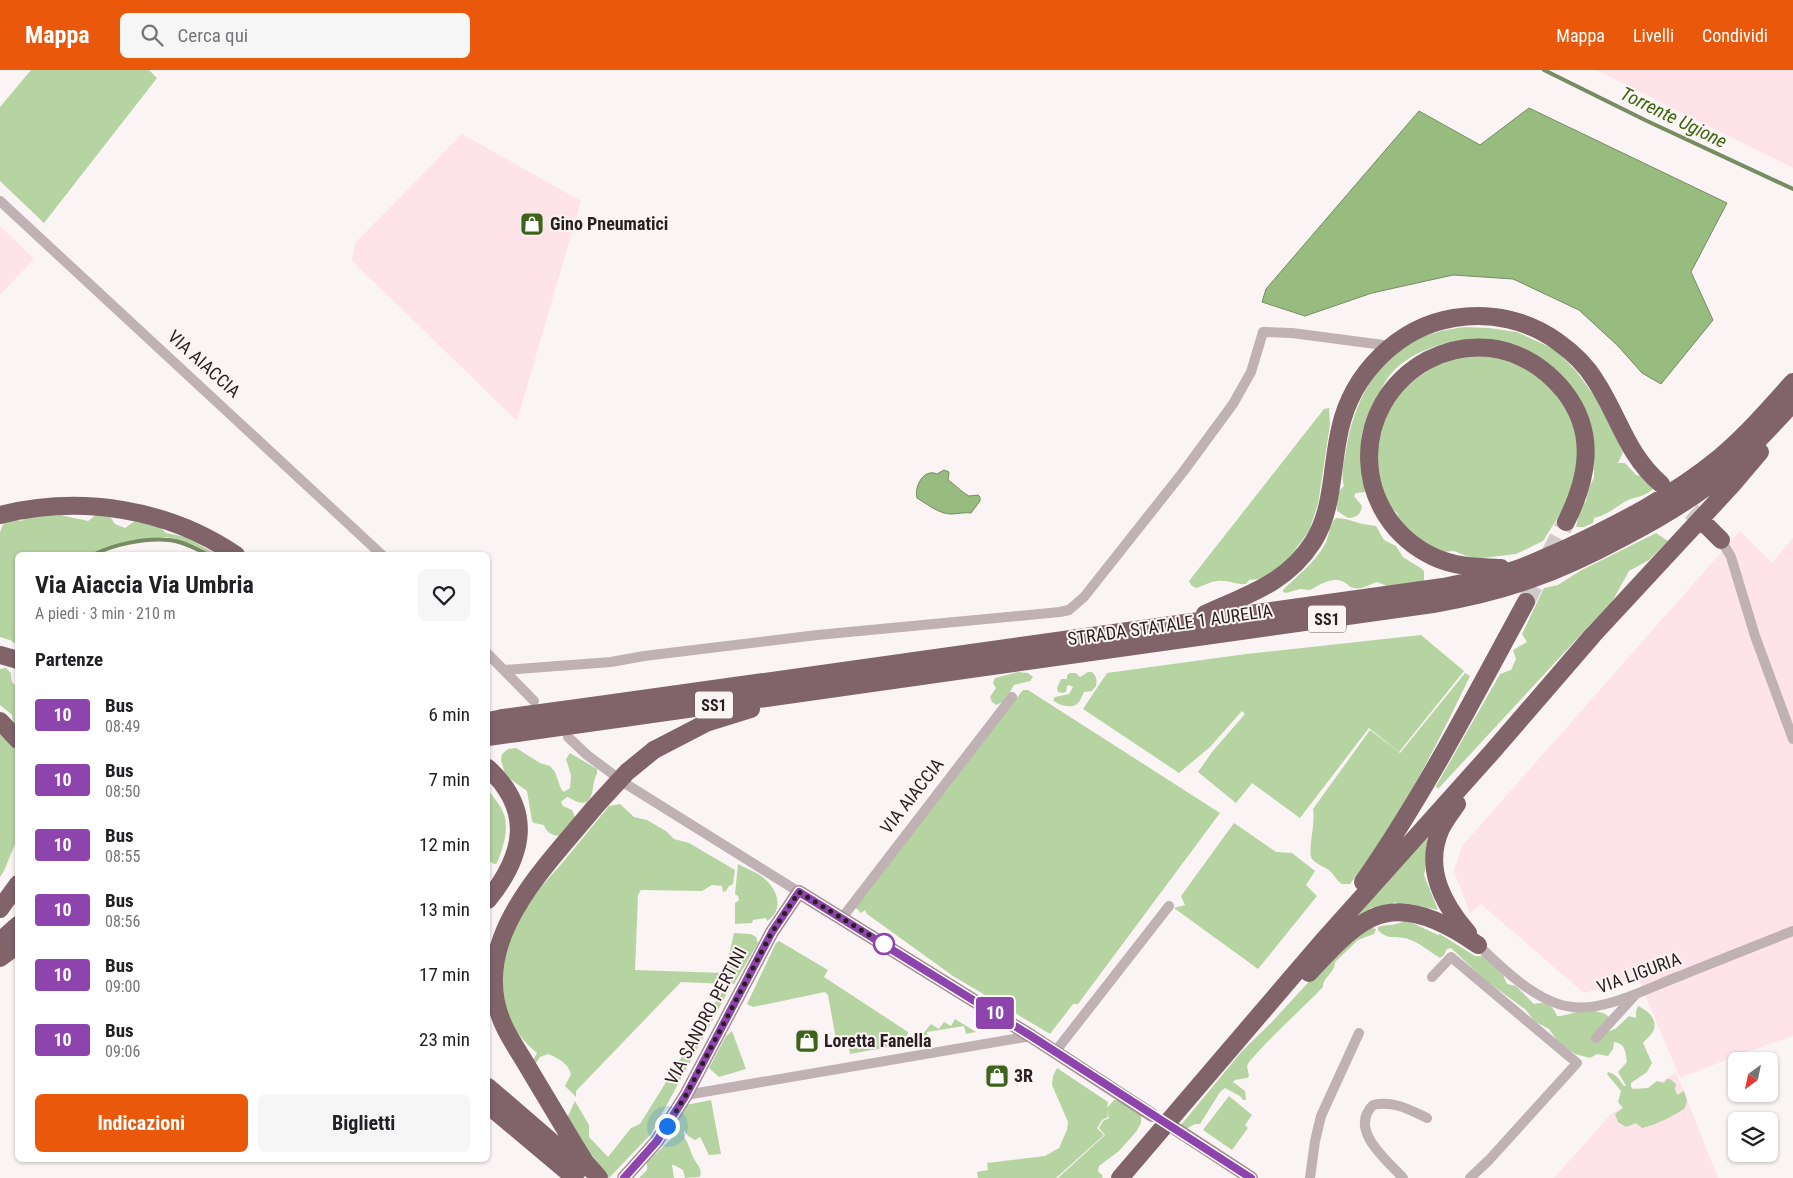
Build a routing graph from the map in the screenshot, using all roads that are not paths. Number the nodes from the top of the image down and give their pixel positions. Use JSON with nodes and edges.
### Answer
{"nodes":[{"id":1,"x":0,"y":201,"type":"edge"},
{"id":2,"x":1391,"y":346,"type":"junction"},
{"id":3,"x":1793,"y":382,"type":"edge"},
{"id":4,"x":1793,"y":402,"type":"edge"},
{"id":5,"x":1793,"y":408,"type":"edge"},
{"id":6,"x":1661,"y":484,"type":"tunnel mouth"},
{"id":7,"x":0,"y":515,"type":"edge"},
{"id":8,"x":1566,"y":522,"type":"tunnel mouth"},
{"id":9,"x":1706,"y":525,"type":"tunnel mouth"},
{"id":10,"x":1721,"y":540,"type":"joint"},
{"id":11,"x":231,"y":552,"type":"edge"},
{"id":12,"x":379,"y":552,"type":"edge"},
{"id":13,"x":1516,"y":569,"type":"junction"},
{"id":14,"x":1526,"y":602,"type":"tunnel mouth"},
{"id":15,"x":1187,"y":622,"type":"junction"},
{"id":16,"x":0,"y":655,"type":"edge"},
{"id":17,"x":490,"y":656,"type":"edge"},
{"id":18,"x":15,"y":659,"type":"edge"},
{"id":19,"x":505,"y":670,"type":"junction"},
{"id":20,"x":804,"y":692,"type":"junction"},
{"id":21,"x":1012,"y":697,"type":"dead end"},
{"id":22,"x":534,"y":701,"type":"dead end"},
{"id":23,"x":491,"y":720,"type":"edge"},
{"id":24,"x":0,"y":721,"type":"edge"},
{"id":25,"x":15,"y":737,"type":"edge"},
{"id":26,"x":490,"y":737,"type":"edge"},
{"id":27,"x":568,"y":737,"type":"dead end"},
{"id":28,"x":1793,"y":739,"type":"edge"},
{"id":29,"x":1492,"y":752,"type":"junction"},
{"id":30,"x":490,"y":770,"type":"edge"},
{"id":31,"x":614,"y":775,"type":"dead end"},
{"id":32,"x":626,"y":784,"type":"dead end"},
{"id":33,"x":15,"y":888,"type":"edge"},
{"id":34,"x":799,"y":892,"type":"junction"},
{"id":35,"x":490,"y":897,"type":"edge"},
{"id":36,"x":1169,"y":906,"type":"dead end"},
{"id":37,"x":15,"y":908,"type":"edge"},
{"id":38,"x":0,"y":909,"type":"edge"},
{"id":39,"x":842,"y":918,"type":"junction"},
{"id":40,"x":0,"y":921,"type":"edge"},
{"id":41,"x":15,"y":928,"type":"edge"},
{"id":42,"x":1793,"y":931,"type":"edge"},
{"id":43,"x":0,"y":941,"type":"edge"},
{"id":44,"x":1321,"y":943,"type":"junction"},
{"id":45,"x":1478,"y":945,"type":"junction"},
{"id":46,"x":15,"y":947,"type":"edge"},
{"id":47,"x":0,"y":958,"type":"edge"},
{"id":48,"x":1432,"y":977,"type":"dead end"},
{"id":49,"x":1637,"y":993,"type":"junction"},
{"id":50,"x":1257,"y":1018,"type":"junction"},
{"id":51,"x":1359,"y":1033,"type":"dead end"},
{"id":52,"x":1031,"y":1036,"type":"junction"},
{"id":53,"x":1596,"y":1038,"type":"dead end"},
{"id":54,"x":1055,"y":1052,"type":"junction"},
{"id":55,"x":490,"y":1089,"type":"edge"},
{"id":56,"x":686,"y":1095,"type":"junction"},
{"id":57,"x":490,"y":1107,"type":"edge"},
{"id":58,"x":1152,"y":1115,"type":"dead end"},
{"id":59,"x":1427,"y":1118,"type":"dead end"},
{"id":60,"x":1176,"y":1129,"type":"dead end"},
{"id":61,"x":574,"y":1178,"type":"edge"},
{"id":62,"x":593,"y":1178,"type":"edge"},
{"id":63,"x":599,"y":1178,"type":"edge"},
{"id":64,"x":624,"y":1178,"type":"edge"},
{"id":65,"x":1120,"y":1178,"type":"edge"},
{"id":66,"x":1252,"y":1178,"type":"edge"},
{"id":67,"x":1310,"y":1178,"type":"edge"},
{"id":68,"x":1403,"y":1178,"type":"edge"},
{"id":69,"x":1470,"y":1178,"type":"edge"}],
"edges":[{"from":1,"to":12,"type":"street","name":"VIA AIACCIA"},
{"from":2,"to":6,"type":"highway"},
{"from":2,"to":15,"type":"highway"},
{"from":2,"to":19,"type":"street"},
{"from":3,"to":13,"type":"highway","name":"STRADA STATALE 1 AURELIA","number":"SS1"},
{"from":4,"to":20,"type":"highway","name":"STRADA STATALE 1 AURELIA","number":"SS1"},
{"from":5,"to":29,"type":"highway"},
{"from":7,"to":11,"type":"highway"},
{"from":8,"to":13,"type":"highway"},
{"from":9,"to":10,"type":"highway"},
{"from":10,"to":28,"type":"street"},
{"from":13,"to":15,"type":"highway","name":"STRADA STATALE 1 AURELIA","number":"SS1"},
{"from":14,"to":44,"type":"highway"},
{"from":15,"to":23,"type":"highway","name":"STRADA STATALE 1 AURELIA","number":"SS1","bridge":true},
{"from":16,"to":18,"type":"highway"},
{"from":17,"to":19,"type":"street"},
{"from":19,"to":22,"type":"street"},
{"from":20,"to":26,"type":"highway","name":"STRADA STATALE 1 AURELIA","number":"SS1","bridge":true},
{"from":20,"to":63,"type":"highway","bridge":true},
{"from":21,"to":39,"type":"street","name":"VIA AIACCIA"},
{"from":24,"to":25,"type":"highway"},
{"from":27,"to":31,"type":"street"},
{"from":29,"to":44,"type":"highway"},
{"from":29,"to":45,"type":"highway"},
{"from":30,"to":35,"type":"highway"},
{"from":32,"to":34,"type":"street"},
{"from":33,"to":38,"type":"highway"},
{"from":34,"to":39,"type":"street"},
{"from":34,"to":56,"type":"street","name":"VIA SANDRO PERTINI"},
{"from":36,"to":54,"type":"street"},
{"from":37,"to":40,"type":"highway"},
{"from":39,"to":52,"type":"street"},
{"from":41,"to":43,"type":"highway"},
{"from":42,"to":49,"type":"street","name":"VIA LIGURIA"},
{"from":44,"to":50,"type":"highway"},
{"from":45,"to":49,"type":"street","name":"VIA LIGURIA"},
{"from":45,"to":50,"type":"highway"},
{"from":46,"to":47,"type":"highway"},
{"from":48,"to":69,"type":"street"},
{"from":49,"to":53,"type":"street"},
{"from":50,"to":65,"type":"highway"},
{"from":51,"to":67,"type":"street"},
{"from":52,"to":54,"type":"street"},
{"from":52,"to":56,"type":"street"},
{"from":54,"to":58,"type":"street"},
{"from":55,"to":62,"type":"highway"},
{"from":56,"to":64,"type":"street","name":"VIA SANDRO PERTINI"},
{"from":57,"to":61,"type":"highway"},
{"from":59,"to":68,"type":"street"},
{"from":60,"to":66,"type":"street"}]}
